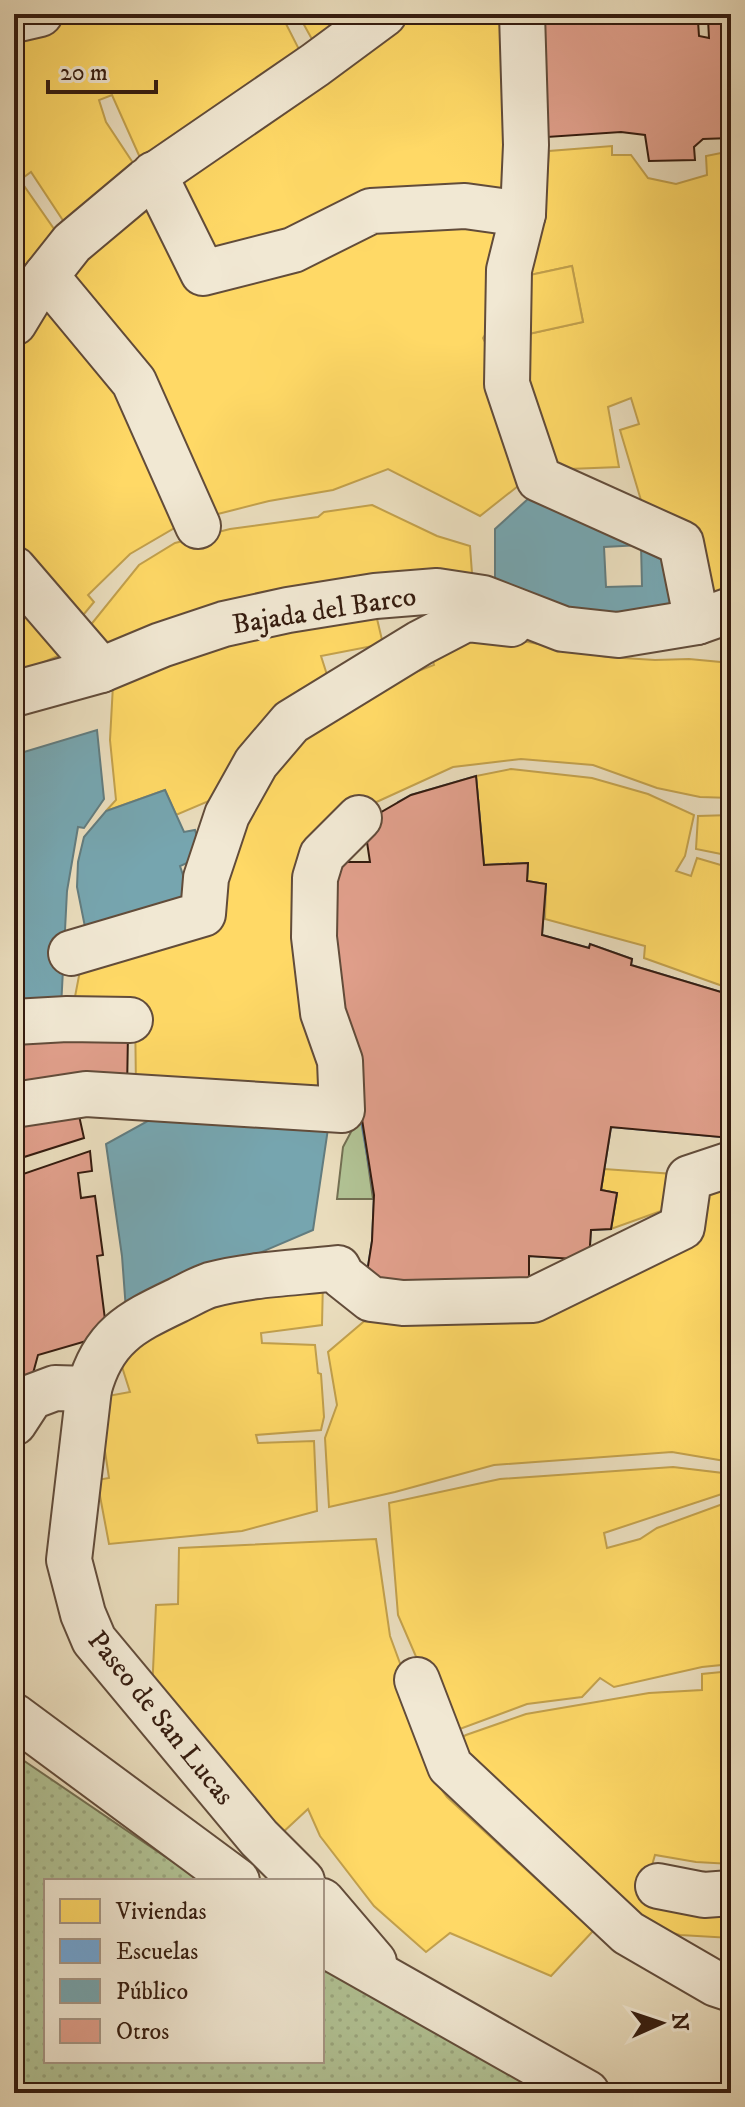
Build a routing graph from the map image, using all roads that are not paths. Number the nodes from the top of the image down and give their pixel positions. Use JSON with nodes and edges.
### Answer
{"nodes":[{"id":1,"x":40,"y":14,"type":"edge"},
{"id":2,"x":384,"y":14,"type":"edge"},
{"id":3,"x":522,"y":14,"type":"edge"},
{"id":4,"x":14,"y":20,"type":"edge"},
{"id":5,"x":154,"y":174,"type":"junction"},
{"id":6,"x":523,"y":214,"type":"junction"},
{"id":7,"x":46,"y":276,"type":"junction"},
{"id":8,"x":14,"y":323,"type":"edge"},
{"id":9,"x":198,"y":526,"type":"dead end"},
{"id":10,"x":14,"y":569,"type":"edge"},
{"id":11,"x":714,"y":616,"type":"edge"},
{"id":12,"x":563,"y":629,"type":"junction"},
{"id":13,"x":101,"y":670,"type":"junction"},
{"id":14,"x":14,"y":694,"type":"edge"},
{"id":15,"x":359,"y":818,"type":"dead end"},
{"id":16,"x":71,"y":953,"type":"dead end"},
{"id":17,"x":130,"y":1020,"type":"dead end"},
{"id":18,"x":14,"y":1022,"type":"edge"},
{"id":19,"x":14,"y":1105,"type":"edge"},
{"id":20,"x":731,"y":1164,"type":"edge"},
{"id":21,"x":89,"y":1389,"type":"junction"},
{"id":22,"x":14,"y":1423,"type":"edge"},
{"id":23,"x":417,"y":1680,"type":"dead end"},
{"id":24,"x":14,"y":1716,"type":"edge"},
{"id":25,"x":234,"y":1879,"type":"edge"},
{"id":26,"x":300,"y":1879,"type":"edge"},
{"id":27,"x":658,"y":1886,"type":"dead end"},
{"id":28,"x":731,"y":1893,"type":"edge"},
{"id":29,"x":324,"y":1903,"type":"edge"},
{"id":30,"x":324,"y":1944,"type":"edge"},
{"id":31,"x":390,"y":1982,"type":"junction"},
{"id":32,"x":731,"y":1989,"type":"edge"},
{"id":33,"x":587,"y":2093,"type":"edge"}],
"edges":[{"from":1,"to":4,"type":"street"},
{"from":2,"to":5,"type":"street"},
{"from":3,"to":6,"type":"street"},
{"from":5,"to":6,"type":"street"},
{"from":5,"to":7,"type":"street"},
{"from":6,"to":11,"type":"street"},
{"from":7,"to":8,"type":"street"},
{"from":7,"to":9,"type":"street"},
{"from":10,"to":13,"type":"street"},
{"from":11,"to":12,"type":"street","name":"Bajada del Barco"},
{"from":12,"to":13,"type":"street","name":"Bajada del Barco"},
{"from":12,"to":16,"type":"street"},
{"from":13,"to":14,"type":"street","name":"Bajada del Barco"},
{"from":15,"to":19,"type":"street"},
{"from":17,"to":18,"type":"street"},
{"from":20,"to":21,"type":"street","name":"Paseo de San Lucas"},
{"from":21,"to":22,"type":"street"},
{"from":21,"to":26,"type":"street","name":"Paseo de San Lucas"},
{"from":23,"to":32,"type":"street"},
{"from":24,"to":25,"type":"street"},
{"from":27,"to":28,"type":"street"},
{"from":29,"to":31,"type":"street"},
{"from":30,"to":31,"type":"street"},
{"from":31,"to":33,"type":"street"}]}
